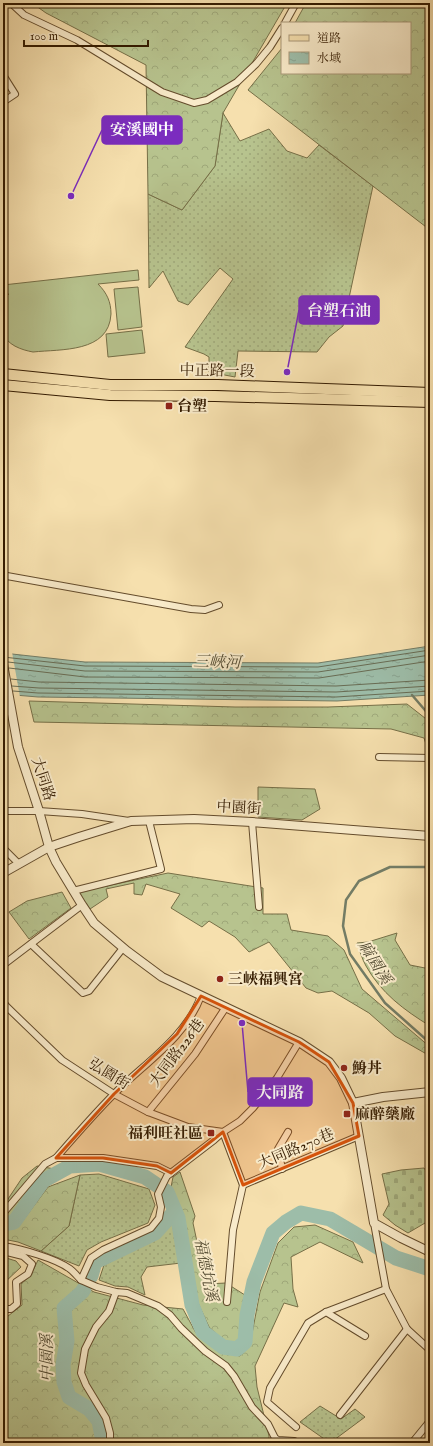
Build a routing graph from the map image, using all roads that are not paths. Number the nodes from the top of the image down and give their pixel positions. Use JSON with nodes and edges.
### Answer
{"nodes":[{"id":1,"x":11,"y":3,"type":"edge"},
{"id":2,"x":296,"y":3,"type":"edge"},
{"id":3,"x":286,"y":22,"type":"edge"},
{"id":4,"x":281,"y":30,"type":"edge"},
{"id":5,"x":3,"y":75,"type":"edge"},
{"id":6,"x":3,"y":102,"type":"edge"},
{"id":7,"x":3,"y":374,"type":"edge"},
{"id":8,"x":3,"y":385,"type":"edge"},
{"id":9,"x":430,"y":393,"type":"edge"},
{"id":10,"x":430,"y":402,"type":"edge"},
{"id":11,"x":3,"y":579,"type":"edge"},
{"id":12,"x":219,"y":605,"type":"dead end"},
{"id":13,"x":3,"y":664,"type":"edge"},
{"id":14,"x":379,"y":757,"type":"dead end"},
{"id":15,"x":430,"y":758,"type":"edge"},
{"id":16,"x":3,"y":811,"type":"edge"},
{"id":17,"x":39,"y":811,"type":"junction"},
{"id":18,"x":131,"y":821,"type":"junction"},
{"id":19,"x":149,"y":821,"type":"junction"},
{"id":20,"x":252,"y":822,"type":"junction"},
{"id":21,"x":430,"y":836,"type":"edge"},
{"id":22,"x":49,"y":847,"type":"junction"},
{"id":23,"x":3,"y":848,"type":"edge"},
{"id":24,"x":19,"y":864,"type":"junction"},
{"id":25,"x":3,"y":873,"type":"edge"},
{"id":26,"x":73,"y":890,"type":"junction"},
{"id":27,"x":82,"y":905,"type":"junction"},
{"id":28,"x":259,"y":907,"type":"dead end"},
{"id":29,"x":31,"y":944,"type":"junction"},
{"id":30,"x":123,"y":948,"type":"junction"},
{"id":31,"x":3,"y":965,"type":"edge"},
{"id":32,"x":201,"y":996,"type":"junction"},
{"id":33,"x":3,"y":1002,"type":"edge"},
{"id":34,"x":226,"y":1007,"type":"junction"},
{"id":35,"x":299,"y":1042,"type":"junction"},
{"id":36,"x":430,"y":1092,"type":"edge"},
{"id":37,"x":114,"y":1094,"type":"junction"},
{"id":38,"x":353,"y":1103,"type":"junction"},
{"id":39,"x":148,"y":1112,"type":"junction"},
{"id":40,"x":223,"y":1132,"type":"junction"},
{"id":41,"x":288,"y":1132,"type":"dead end"},
{"id":42,"x":359,"y":1136,"type":"junction"},
{"id":43,"x":56,"y":1158,"type":"junction"},
{"id":44,"x":282,"y":1169,"type":"junction"},
{"id":45,"x":169,"y":1175,"type":"junction"},
{"id":46,"x":243,"y":1185,"type":"junction"},
{"id":47,"x":3,"y":1210,"type":"edge"},
{"id":48,"x":374,"y":1223,"type":"junction"},
{"id":49,"x":3,"y":1246,"type":"edge"},
{"id":50,"x":3,"y":1251,"type":"edge"},
{"id":51,"x":430,"y":1252,"type":"edge"},
{"id":52,"x":81,"y":1280,"type":"junction"},
{"id":53,"x":386,"y":1289,"type":"junction"},
{"id":54,"x":116,"y":1292,"type":"junction"},
{"id":55,"x":228,"y":1302,"type":"dead end"},
{"id":56,"x":3,"y":1307,"type":"edge"},
{"id":57,"x":326,"y":1312,"type":"junction"},
{"id":58,"x":406,"y":1329,"type":"junction"},
{"id":59,"x":365,"y":1336,"type":"dead end"},
{"id":60,"x":430,"y":1350,"type":"edge"},
{"id":61,"x":340,"y":1416,"type":"dead end"},
{"id":62,"x":430,"y":1421,"type":"edge"},
{"id":63,"x":296,"y":1427,"type":"dead end"},
{"id":64,"x":294,"y":1441,"type":"dead end"},
{"id":65,"x":110,"y":1443,"type":"edge"},
{"id":66,"x":412,"y":1443,"type":"edge"}],
"edges":[{"from":1,"to":4,"type":"street"},
{"from":2,"to":3,"type":"street"},
{"from":5,"to":6,"type":"street"},
{"from":7,"to":9,"type":"main road","name":"中正路一段"},
{"from":8,"to":10,"type":"main road","name":"中正路一段"},
{"from":11,"to":12,"type":"street"},
{"from":13,"to":17,"type":"street","name":"大同路"},
{"from":14,"to":15,"type":"street"},
{"from":16,"to":17,"type":"street"},
{"from":17,"to":18,"type":"street"},
{"from":17,"to":22,"type":"street","name":"大同路"},
{"from":18,"to":19,"type":"street","name":"中園街"},
{"from":18,"to":22,"type":"street","name":"中園街"},
{"from":19,"to":20,"type":"street","name":"中園街"},
{"from":19,"to":26,"type":"street"},
{"from":20,"to":21,"type":"street","name":"中園街"},
{"from":20,"to":28,"type":"street"},
{"from":22,"to":24,"type":"street","name":"中園街"},
{"from":22,"to":26,"type":"street","name":"大同路"},
{"from":23,"to":24,"type":"street"},
{"from":24,"to":25,"type":"street","name":"中園街"},
{"from":26,"to":27,"type":"street","name":"大同路"},
{"from":27,"to":29,"type":"street"},
{"from":27,"to":30,"type":"street","name":"大同路"},
{"from":29,"to":30,"type":"street"},
{"from":29,"to":31,"type":"street"},
{"from":30,"to":32,"type":"street","name":"大同路"},
{"from":32,"to":34,"type":"street","name":"大同路"},
{"from":32,"to":37,"type":"street"},
{"from":33,"to":37,"type":"street","name":"弘園街"},
{"from":34,"to":35,"type":"street","name":"大同路"},
{"from":34,"to":39,"type":"street","name":"大同路226巷"},
{"from":35,"to":38,"type":"street","name":"大同路"},
{"from":35,"to":40,"type":"street"},
{"from":36,"to":38,"type":"street"},
{"from":37,"to":39,"type":"street","name":"弘園街"},
{"from":37,"to":43,"type":"street"},
{"from":38,"to":42,"type":"street","name":"大同路"},
{"from":39,"to":40,"type":"street","name":"弘園街"},
{"from":40,"to":45,"type":"street"},
{"from":40,"to":46,"type":"street"},
{"from":41,"to":44,"type":"street"},
{"from":42,"to":44,"type":"street","name":"大同路270巷"},
{"from":42,"to":48,"type":"street","name":"大同路"},
{"from":43,"to":45,"type":"street"},
{"from":43,"to":47,"type":"street"},
{"from":44,"to":46,"type":"street","name":"大同路270巷"},
{"from":45,"to":52,"type":"street"},
{"from":46,"to":55,"type":"street"},
{"from":48,"to":51,"type":"street"},
{"from":48,"to":53,"type":"street","name":"大同路"},
{"from":49,"to":52,"type":"street"},
{"from":50,"to":56,"type":"street"},
{"from":52,"to":54,"type":"street"},
{"from":53,"to":57,"type":"street"},
{"from":53,"to":58,"type":"street"},
{"from":54,"to":64,"type":"street"},
{"from":54,"to":65,"type":"street"},
{"from":57,"to":59,"type":"street"},
{"from":57,"to":63,"type":"street"},
{"from":58,"to":60,"type":"street"},
{"from":58,"to":61,"type":"street"},
{"from":62,"to":66,"type":"street"}]}
